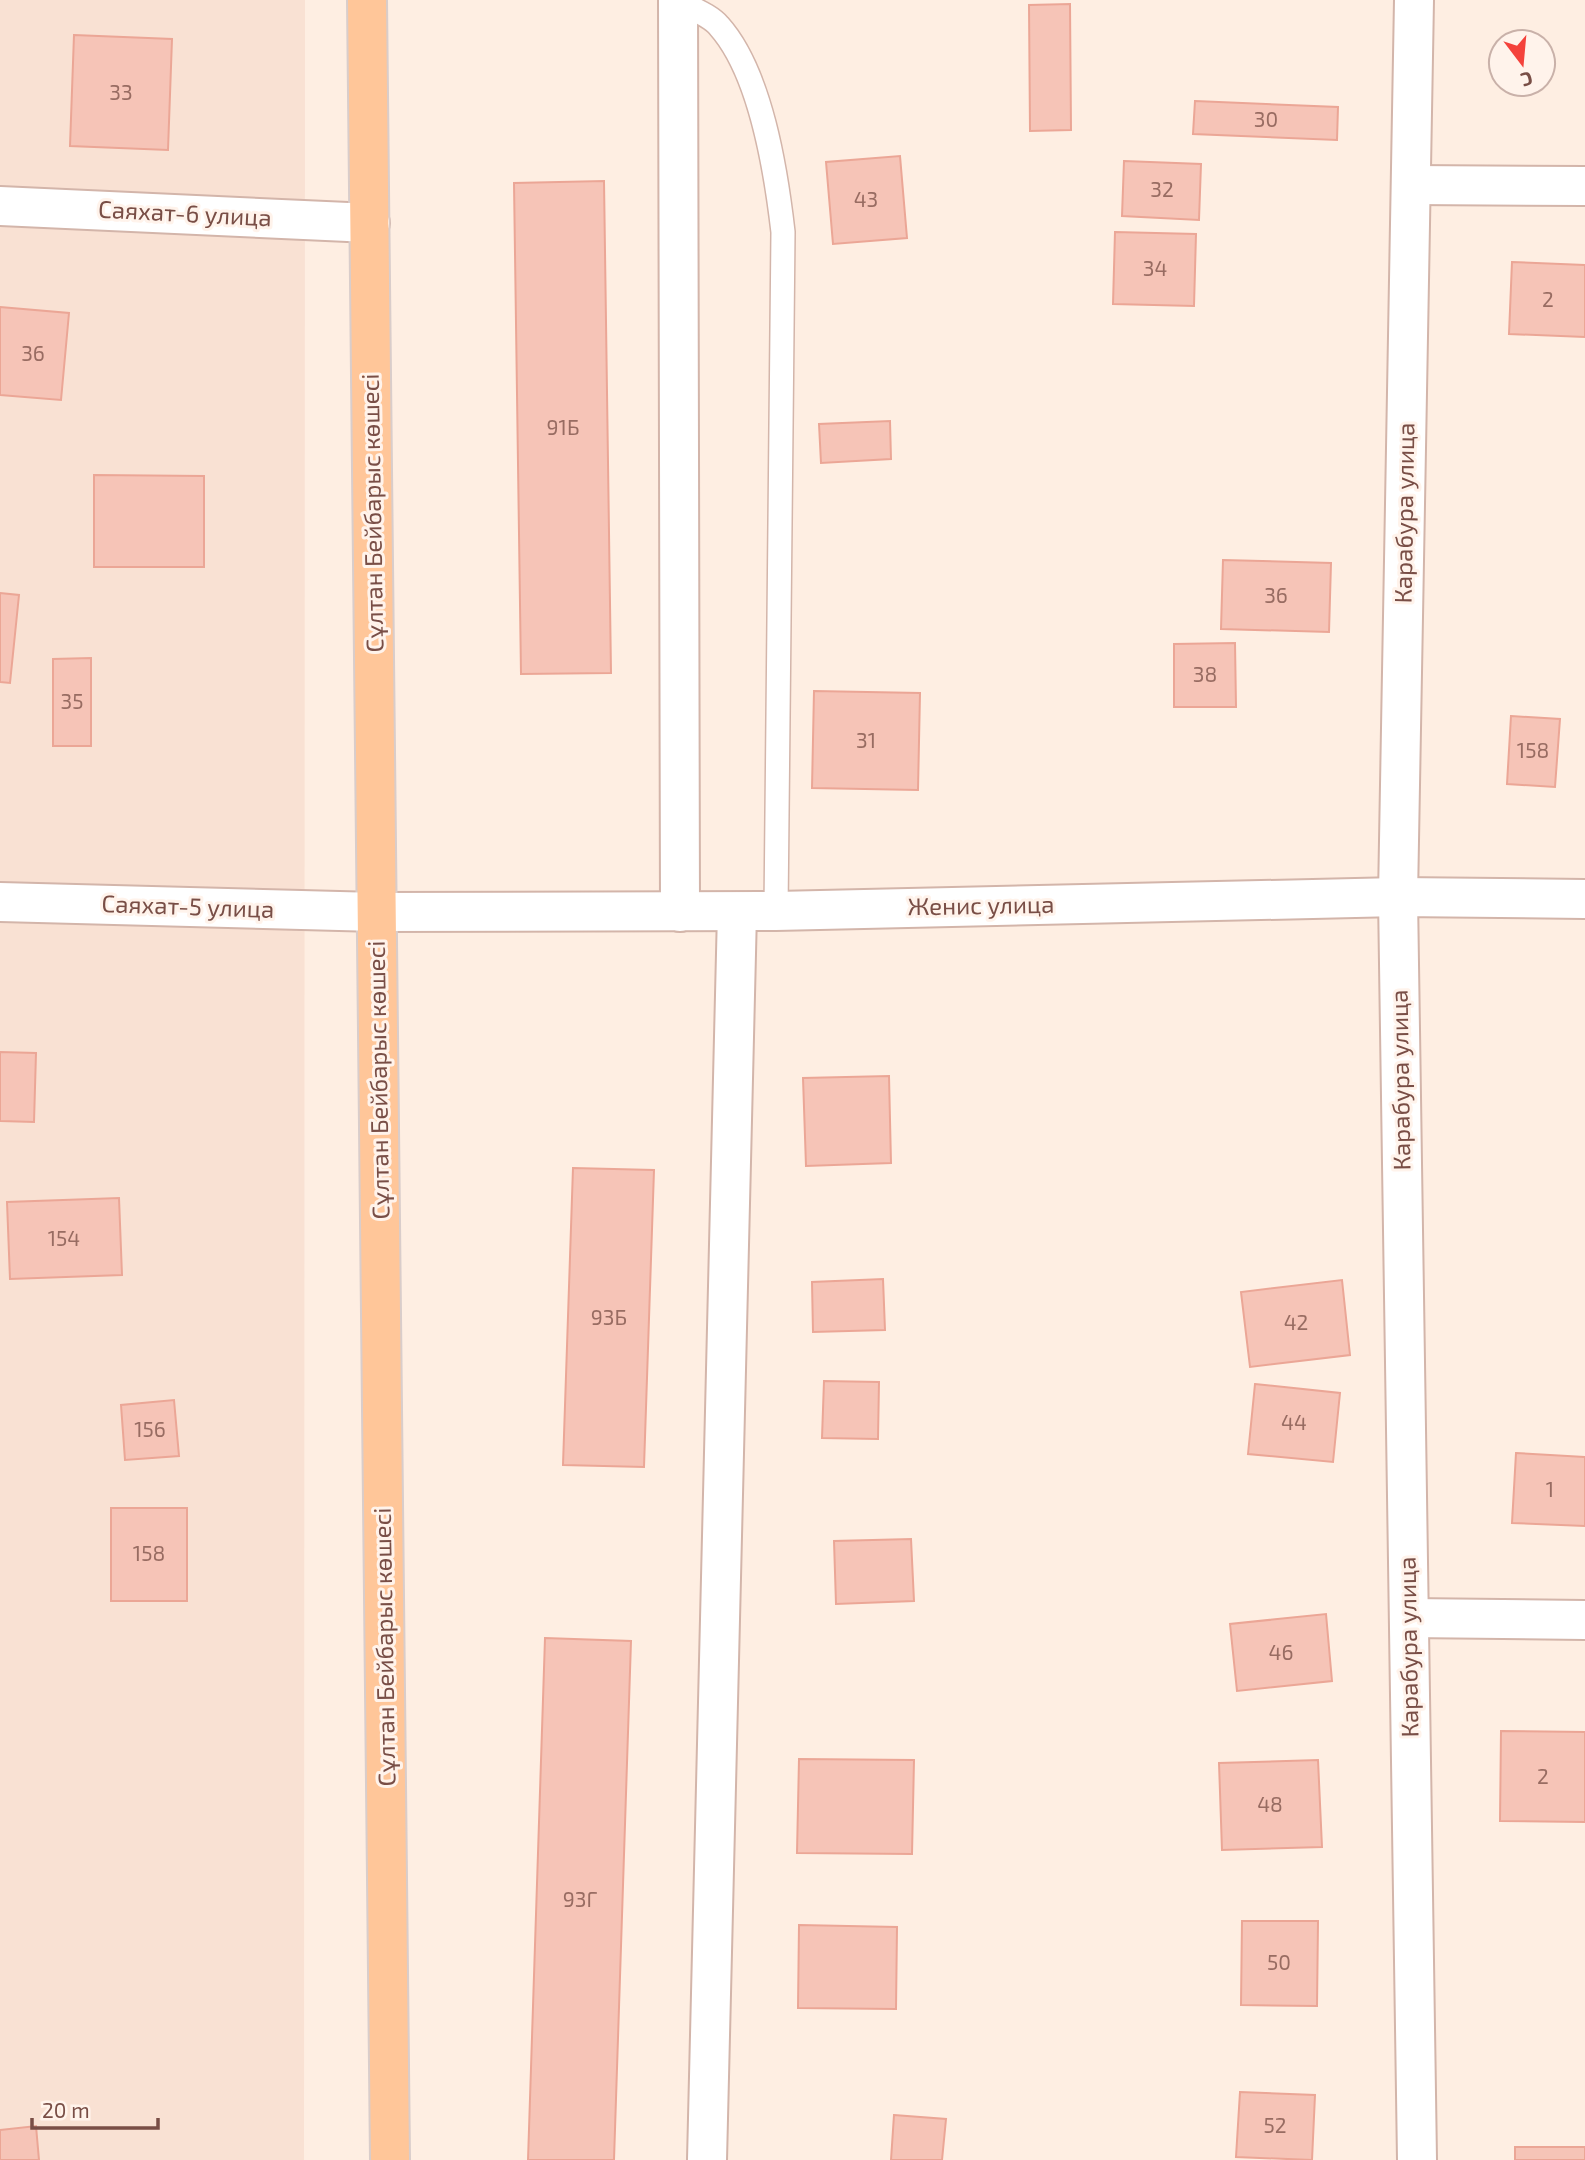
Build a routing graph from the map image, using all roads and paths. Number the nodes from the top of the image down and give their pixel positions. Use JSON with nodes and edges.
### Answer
{"nodes":[{"id":1,"x":367,"y":0,"type":"edge"},
{"id":2,"x":678,"y":0,"type":"edge"},
{"id":3,"x":1414,"y":0,"type":"edge"},
{"id":4,"x":1411,"y":184,"type":"junction"},
{"id":5,"x":1585,"y":186,"type":"edge"},
{"id":6,"x":0,"y":206,"type":"edge"},
{"id":7,"x":370,"y":223,"type":"junction"},
{"id":8,"x":1398,"y":897,"type":"junction"},
{"id":9,"x":1585,"y":900,"type":"edge"},
{"id":10,"x":0,"y":902,"type":"edge"},
{"id":11,"x":776,"y":911,"type":"junction"},
{"id":12,"x":377,"y":912,"type":"junction"},
{"id":13,"x":680,"y":912,"type":"junction"},
{"id":14,"x":737,"y":912,"type":"junction"},
{"id":15,"x":1409,"y":1618,"type":"junction"},
{"id":16,"x":1585,"y":1620,"type":"edge"},
{"id":17,"x":390,"y":2160,"type":"edge"},
{"id":18,"x":707,"y":2160,"type":"edge"},
{"id":19,"x":1417,"y":2160,"type":"edge"}],
"edges":[{"from":1,"to":7,"type":"main road","name":"Сұлтан Бейбарыс көшесі"},
{"from":2,"to":11,"type":"lane"},
{"from":2,"to":13,"type":"street"},
{"from":3,"to":4,"type":"street","name":"Карабура улица"},
{"from":4,"to":5,"type":"street"},
{"from":4,"to":8,"type":"street","name":"Карабура улица"},
{"from":6,"to":7,"type":"street","name":"Саяхат-6 улица"},
{"from":7,"to":12,"type":"main road","name":"Сұлтан Бейбарыс көшесі"},
{"from":8,"to":9,"type":"street","name":"Женис улица"},
{"from":8,"to":11,"type":"street","name":"Женис улица"},
{"from":8,"to":15,"type":"street","name":"Карабура улица"},
{"from":10,"to":12,"type":"street","name":"Саяхат-5 улица"},
{"from":11,"to":14,"type":"street","name":"Женис улица"},
{"from":12,"to":13,"type":"street","name":"Женис улица"},
{"from":12,"to":17,"type":"main road","name":"Сұлтан Бейбарыс көшесі"},
{"from":13,"to":14,"type":"street","name":"Женис улица"},
{"from":14,"to":18,"type":"street"},
{"from":15,"to":16,"type":"street"},
{"from":15,"to":19,"type":"street","name":"Карабура улица"}]}
